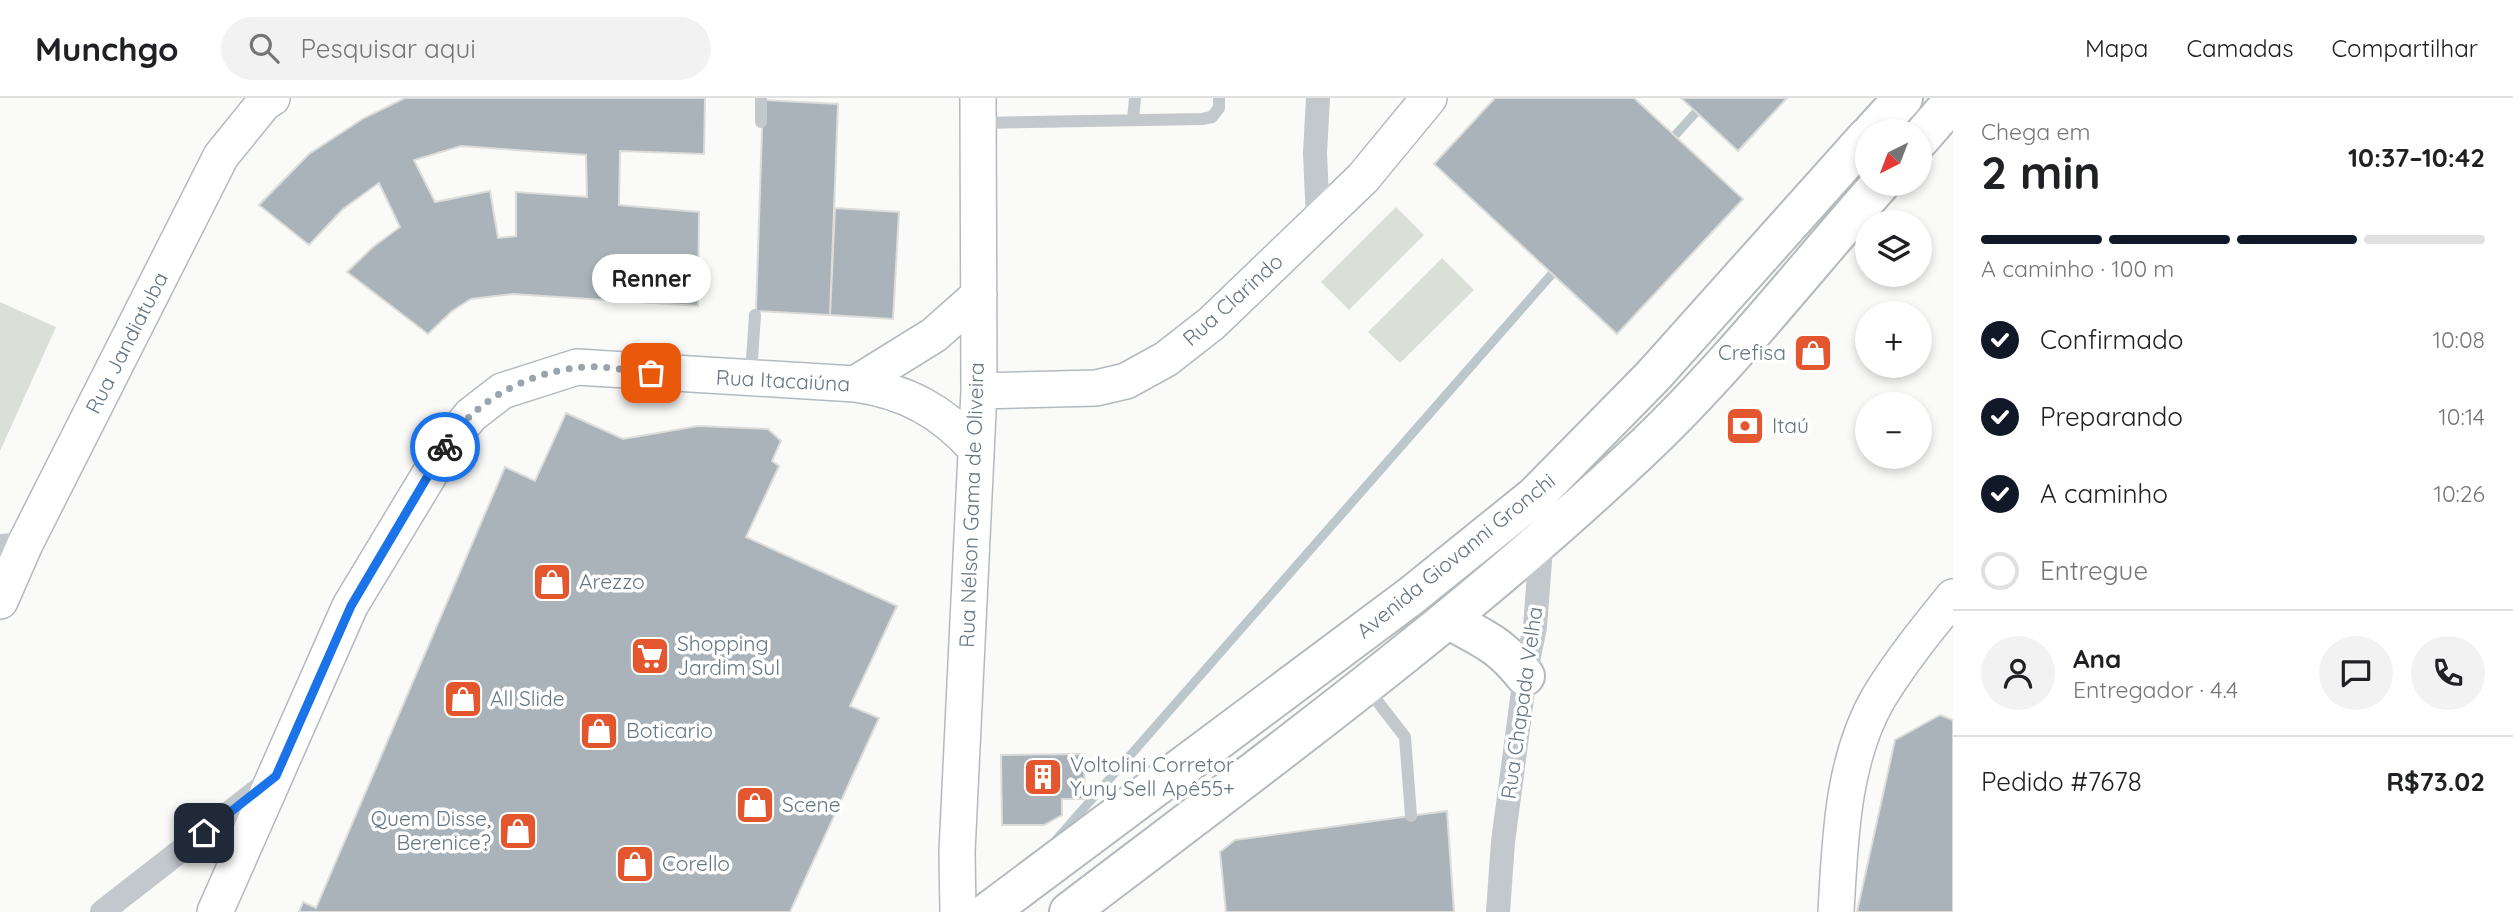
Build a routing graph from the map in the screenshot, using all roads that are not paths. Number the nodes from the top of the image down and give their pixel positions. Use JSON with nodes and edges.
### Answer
{"nodes":[{"id":1,"x":272,"y":98,"type":"edge"},
{"id":2,"x":761,"y":98,"type":"edge"},
{"id":3,"x":1135,"y":98,"type":"edge"},
{"id":4,"x":1219,"y":98,"type":"edge"},
{"id":5,"x":1318,"y":98,"type":"edge"},
{"id":6,"x":1429,"y":98,"type":"edge"},
{"id":7,"x":1953,"y":102,"type":"edge"},
{"id":8,"x":978,"y":111,"type":"edge"},
{"id":9,"x":1133,"y":120,"type":"junction"},
{"id":10,"x":761,"y":122,"type":"dead end"},
{"id":11,"x":1932,"y":126,"type":"edge"},
{"id":12,"x":1855,"y":150,"type":"edge"},
{"id":13,"x":1870,"y":196,"type":"edge"},
{"id":14,"x":1318,"y":222,"type":"junction"},
{"id":15,"x":979,"y":295,"type":"junction"},
{"id":16,"x":755,"y":315,"type":"dead end"},
{"id":17,"x":750,"y":380,"type":"junction"},
{"id":18,"x":855,"y":384,"type":"junction"},
{"id":19,"x":979,"y":391,"type":"junction"},
{"id":20,"x":975,"y":448,"type":"junction"},
{"id":21,"x":1535,"y":496,"type":"junction"},
{"id":22,"x":1541,"y":539,"type":"junction"},
{"id":23,"x":12,"y":545,"type":"edge"},
{"id":24,"x":1953,"y":597,"type":"edge"},
{"id":25,"x":0,"y":601,"type":"edge"},
{"id":26,"x":1448,"y":620,"type":"junction"},
{"id":27,"x":1525,"y":676,"type":"junction"},
{"id":28,"x":1374,"y":697,"type":"dead end"},
{"id":29,"x":276,"y":776,"type":"junction"},
{"id":30,"x":1411,"y":816,"type":"dead end"},
{"id":31,"x":102,"y":912,"type":"edge"},
{"id":32,"x":215,"y":912,"type":"edge"},
{"id":33,"x":958,"y":912,"type":"edge"},
{"id":34,"x":988,"y":912,"type":"edge"},
{"id":35,"x":1069,"y":912,"type":"edge"},
{"id":36,"x":1498,"y":912,"type":"edge"},
{"id":37,"x":1836,"y":912,"type":"edge"}],
"edges":[{"from":1,"to":23,"type":"street","name":"Rua Jandiatuba"},
{"from":2,"to":10,"type":"lane"},
{"from":3,"to":9,"type":"lane"},
{"from":4,"to":9,"type":"lane"},
{"from":5,"to":14,"type":"street"},
{"from":6,"to":14,"type":"street","name":"Rua Clarindo"},
{"from":7,"to":11,"type":"main road"},
{"from":8,"to":9,"type":"lane"},
{"from":8,"to":15,"type":"street","name":"Rua Nélson Gama de Oliveira"},
{"from":12,"to":21,"type":"main road","name":"Avenida Giovanni Gronchi"},
{"from":13,"to":22,"type":"main road","name":"Avenida Giovanni Gronchi"},
{"from":14,"to":19,"type":"street","name":"Rua Clarindo"},
{"from":15,"to":18,"type":"street"},
{"from":15,"to":19,"type":"street","name":"Rua Nélson Gama de Oliveira"},
{"from":16,"to":17,"type":"lane"},
{"from":17,"to":18,"type":"street","name":"Rua Itacaiúna"},
{"from":17,"to":29,"type":"street","name":"Rua Itacaiúna"},
{"from":18,"to":20,"type":"street","name":"Rua Itacaiúna"},
{"from":19,"to":20,"type":"street","name":"Rua Nélson Gama de Oliveira"},
{"from":20,"to":33,"type":"street","name":"Rua Nélson Gama de Oliveira"},
{"from":21,"to":22,"type":"street","name":"Rua Chapada Velha"},
{"from":21,"to":34,"type":"main road","name":"Avenida Giovanni Gronchi"},
{"from":22,"to":26,"type":"main road","name":"Avenida Giovanni Gronchi"},
{"from":22,"to":27,"type":"street","name":"Rua Chapada Velha"},
{"from":23,"to":25,"type":"street","name":"Rua Jandiatuba"},
{"from":24,"to":37,"type":"street"},
{"from":26,"to":27,"type":"main road"},
{"from":26,"to":35,"type":"main road","name":"Avenida Giovanni Gronchi"},
{"from":27,"to":36,"type":"street","name":"Rua Chapada Velha"},
{"from":28,"to":30,"type":"lane"},
{"from":29,"to":31,"type":"street"},
{"from":29,"to":32,"type":"street","name":"Rua Itacaiúna"}]}
